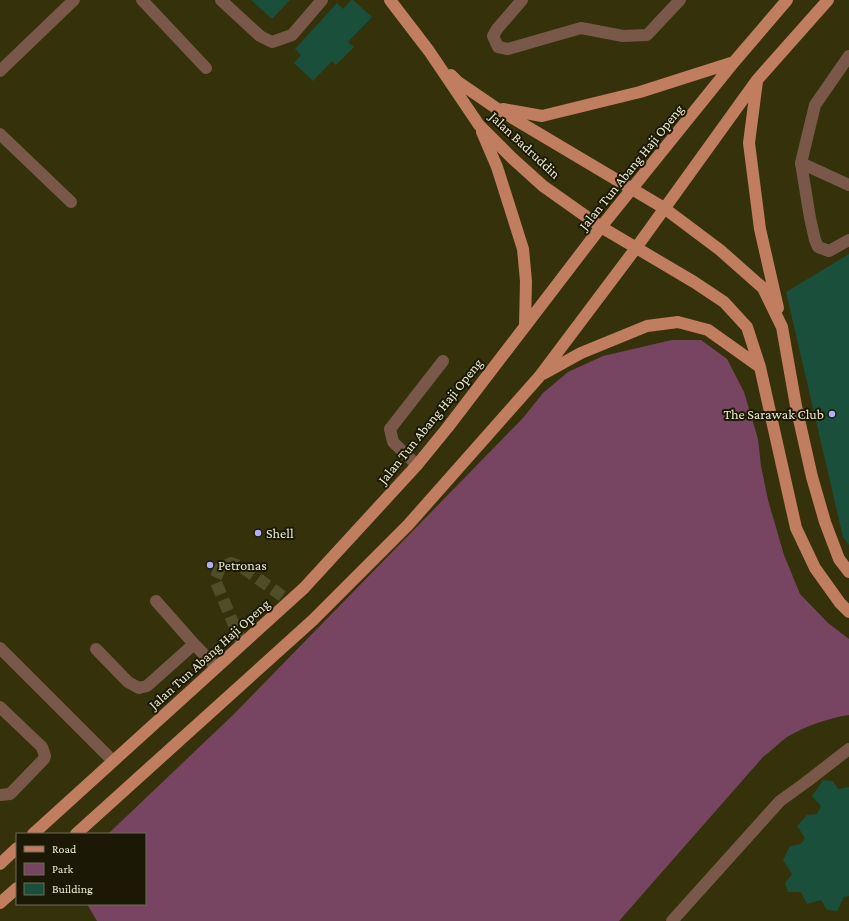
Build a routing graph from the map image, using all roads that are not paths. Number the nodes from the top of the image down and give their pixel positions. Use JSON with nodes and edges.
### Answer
{"nodes":[{"id":1,"x":74,"y":0,"type":"edge"},
{"id":2,"x":142,"y":0,"type":"edge"},
{"id":3,"x":221,"y":0,"type":"edge"},
{"id":4,"x":322,"y":0,"type":"edge"},
{"id":5,"x":390,"y":0,"type":"edge"},
{"id":6,"x":522,"y":0,"type":"edge"},
{"id":7,"x":680,"y":0,"type":"edge"},
{"id":8,"x":787,"y":0,"type":"edge"},
{"id":9,"x":828,"y":0,"type":"edge"},
{"id":10,"x":429,"y":51,"type":"junction"},
{"id":11,"x":849,"y":56,"type":"edge"},
{"id":12,"x":734,"y":62,"type":"junction"},
{"id":13,"x":206,"y":68,"type":"dead end"},
{"id":14,"x":0,"y":71,"type":"edge"},
{"id":15,"x":757,"y":80,"type":"junction"},
{"id":16,"x":496,"y":108,"type":"junction"},
{"id":17,"x":479,"y":125,"type":"junction"},
{"id":18,"x":0,"y":134,"type":"edge"},
{"id":19,"x":801,"y":163,"type":"junction"},
{"id":20,"x":849,"y":185,"type":"edge"},
{"id":21,"x":632,"y":189,"type":"junction"},
{"id":22,"x":71,"y":202,"type":"dead end"},
{"id":23,"x":664,"y":208,"type":"junction"},
{"id":24,"x":601,"y":227,"type":"junction"},
{"id":25,"x":849,"y":240,"type":"edge"},
{"id":26,"x":636,"y":248,"type":"junction"},
{"id":27,"x":526,"y":326,"type":"junction"},
{"id":28,"x":782,"y":327,"type":"junction"},
{"id":29,"x":443,"y":361,"type":"dead end"},
{"id":30,"x":760,"y":367,"type":"junction"},
{"id":31,"x":539,"y":377,"type":"junction"},
{"id":32,"x":417,"y":465,"type":"junction"},
{"id":33,"x":849,"y":572,"type":"edge"},
{"id":34,"x":156,"y":601,"type":"dead end"},
{"id":35,"x":849,"y":612,"type":"edge"},
{"id":36,"x":194,"y":644,"type":"junction"},
{"id":37,"x":0,"y":648,"type":"edge"},
{"id":38,"x":96,"y":649,"type":"dead end"},
{"id":39,"x":216,"y":667,"type":"junction"},
{"id":40,"x":0,"y":707,"type":"edge"},
{"id":41,"x":849,"y":750,"type":"edge"},
{"id":42,"x":113,"y":761,"type":"junction"},
{"id":43,"x":0,"y":795,"type":"edge"},
{"id":44,"x":34,"y":833,"type":"edge"},
{"id":45,"x":77,"y":833,"type":"edge"},
{"id":46,"x":16,"y":849,"type":"edge"},
{"id":47,"x":2,"y":861,"type":"edge"},
{"id":48,"x":16,"y":889,"type":"edge"},
{"id":49,"x":0,"y":903,"type":"edge"},
{"id":50,"x":672,"y":921,"type":"edge"}],
"edges":[{"from":1,"to":14,"type":"street"},
{"from":2,"to":13,"type":"street"},
{"from":3,"to":4,"type":"street"},
{"from":5,"to":10,"type":"main road","name":"Jalan Badruddin"},
{"from":6,"to":7,"type":"street"},
{"from":8,"to":12,"type":"main road","name":"Jalan Tun Abang Haji Openg"},
{"from":9,"to":15,"type":"main road"},
{"from":10,"to":16,"type":"main road","name":"Jalan Badruddin"},
{"from":10,"to":17,"type":"main road","name":"Jalan Badruddin"},
{"from":11,"to":19,"type":"street"},
{"from":12,"to":16,"type":"main road"},
{"from":12,"to":21,"type":"main road","name":"Jalan Tun Abang Haji Openg"},
{"from":15,"to":23,"type":"main road"},
{"from":15,"to":28,"type":"main road"},
{"from":16,"to":21,"type":"main road","name":"Jalan Badruddin"},
{"from":17,"to":24,"type":"main road","name":"Jalan Badruddin"},
{"from":17,"to":27,"type":"main road"},
{"from":18,"to":22,"type":"street"},
{"from":19,"to":20,"type":"street"},
{"from":19,"to":25,"type":"street"},
{"from":21,"to":23,"type":"main road","name":"Jalan Badruddin"},
{"from":21,"to":24,"type":"main road","name":"Jalan Tun Abang Haji Openg"},
{"from":23,"to":26,"type":"main road"},
{"from":23,"to":28,"type":"main road","name":"Jalan Badruddin"},
{"from":24,"to":26,"type":"main road","name":"Jalan Badruddin"},
{"from":24,"to":27,"type":"main road","name":"Jalan Tun Abang Haji Openg"},
{"from":26,"to":30,"type":"main road","name":"Jalan Badruddin"},
{"from":26,"to":31,"type":"main road"},
{"from":27,"to":32,"type":"main road","name":"Jalan Tun Abang Haji Openg"},
{"from":28,"to":33,"type":"main road"},
{"from":29,"to":32,"type":"street"},
{"from":30,"to":31,"type":"main road"},
{"from":30,"to":35,"type":"main road","name":"Jalan Badruddin"},
{"from":31,"to":45,"type":"main road"},
{"from":32,"to":39,"type":"main road","name":"Jalan Tun Abang Haji Openg"},
{"from":34,"to":36,"type":"street"},
{"from":36,"to":38,"type":"street"},
{"from":36,"to":39,"type":"street"},
{"from":37,"to":42,"type":"street"},
{"from":39,"to":42,"type":"main road","name":"Jalan Tun Abang Haji Openg"},
{"from":40,"to":43,"type":"street"},
{"from":41,"to":50,"type":"street"},
{"from":42,"to":44,"type":"main road","name":"Jalan Tun Abang Haji Openg"},
{"from":46,"to":47,"type":"main road"},
{"from":48,"to":49,"type":"main road"}]}
